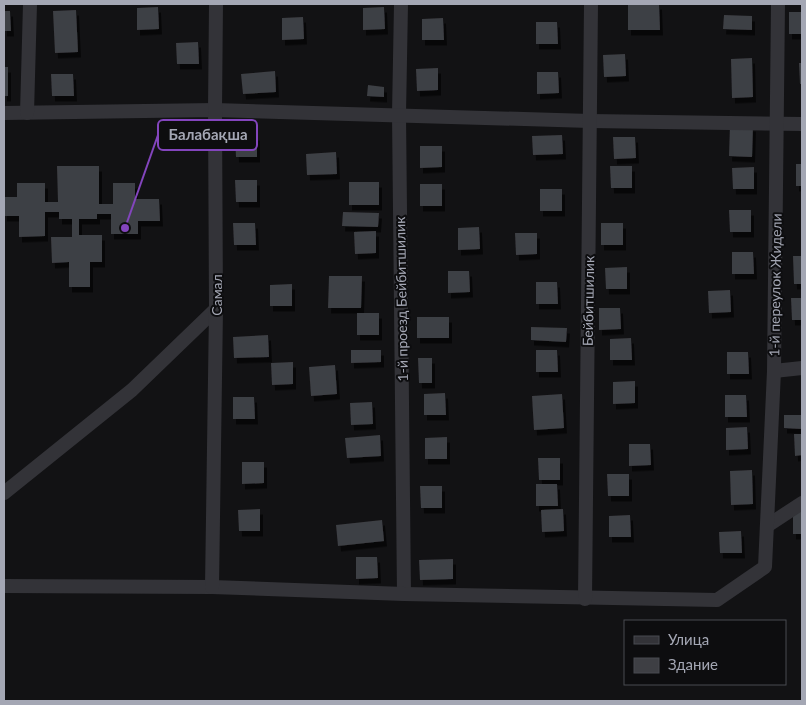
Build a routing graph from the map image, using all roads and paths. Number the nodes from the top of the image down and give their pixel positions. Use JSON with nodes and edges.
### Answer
{"nodes":[{"id":1,"x":30,"y":4,"type":"edge"},
{"id":2,"x":216,"y":4,"type":"edge"},
{"id":3,"x":401,"y":4,"type":"edge"},
{"id":4,"x":591,"y":4,"type":"edge"},
{"id":5,"x":778,"y":4,"type":"edge"},
{"id":6,"x":215,"y":110,"type":"junction"},
{"id":7,"x":4,"y":113,"type":"edge"},
{"id":8,"x":27,"y":113,"type":"junction"},
{"id":9,"x":399,"y":114,"type":"junction"},
{"id":10,"x":590,"y":120,"type":"junction"},
{"id":11,"x":778,"y":124,"type":"junction"},
{"id":12,"x":802,"y":124,"type":"edge"},
{"id":13,"x":216,"y":309,"type":"junction"},
{"id":14,"x":802,"y":368,"type":"edge"},
{"id":15,"x":774,"y":371,"type":"junction"},
{"id":16,"x":4,"y":493,"type":"edge"},
{"id":17,"x":802,"y":503,"type":"edge"},
{"id":18,"x":767,"y":526,"type":"junction"},
{"id":19,"x":4,"y":586,"type":"edge"},
{"id":20,"x":212,"y":587,"type":"junction"},
{"id":21,"x":404,"y":594,"type":"junction"},
{"id":22,"x":584,"y":598,"type":"junction"}],
"edges":[{"from":1,"to":8,"type":"street"},
{"from":2,"to":6,"type":"street","name":"Самал"},
{"from":3,"to":9,"type":"street","name":"1-й проезд Бейбитшилик"},
{"from":4,"to":10,"type":"street","name":"Бейбитшилик"},
{"from":5,"to":11,"type":"street","name":"1-й переулок Жидели"},
{"from":6,"to":8,"type":"street"},
{"from":6,"to":9,"type":"street"},
{"from":6,"to":13,"type":"street","name":"Самал"},
{"from":7,"to":8,"type":"street"},
{"from":9,"to":10,"type":"street"},
{"from":9,"to":21,"type":"street","name":"1-й проезд Бейбитшилик"},
{"from":10,"to":11,"type":"street"},
{"from":10,"to":22,"type":"street","name":"Бейбитшилик"},
{"from":11,"to":12,"type":"street"},
{"from":11,"to":15,"type":"street","name":"1-й переулок Жидели"},
{"from":13,"to":16,"type":"street"},
{"from":13,"to":20,"type":"street","name":"Самал"},
{"from":14,"to":15,"type":"street"},
{"from":15,"to":18,"type":"street","name":"1-й переулок Жидели"},
{"from":17,"to":18,"type":"street"},
{"from":18,"to":22,"type":"street","name":"1-й переулок Жидели"},
{"from":19,"to":20,"type":"street"},
{"from":20,"to":21,"type":"street"},
{"from":21,"to":22,"type":"street"}]}
